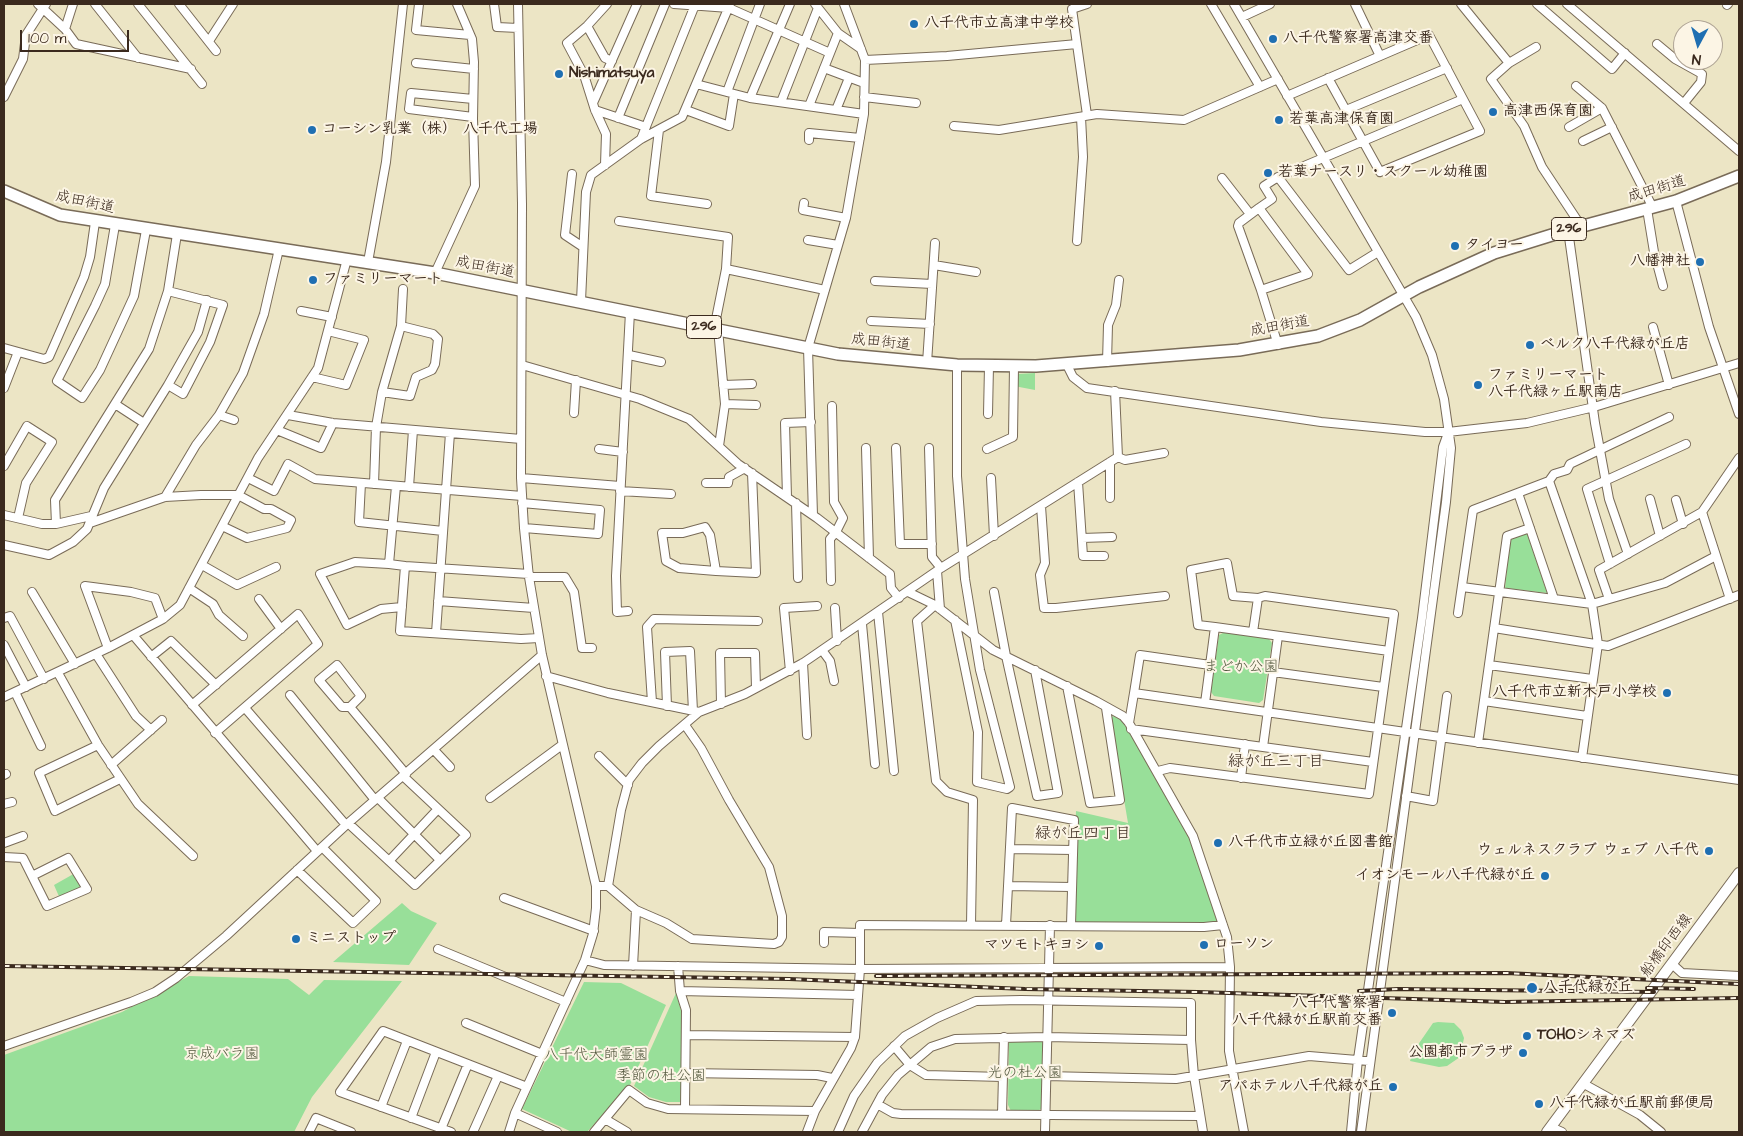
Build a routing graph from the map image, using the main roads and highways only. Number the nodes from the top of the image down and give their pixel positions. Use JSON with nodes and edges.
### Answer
{"nodes":[{"id":1,"x":1739,"y":176,"type":"edge"},
{"id":2,"x":4,"y":192,"type":"edge"},
{"id":3,"x":1739,"y":873,"type":"edge"},
{"id":4,"x":1549,"y":1130,"type":"edge"}],
"edges":[{"from":1,"to":2,"type":"highway","name":"成田街道","number":"296"},
{"from":3,"to":4,"type":"main road","name":"船橋印西線"}]}
